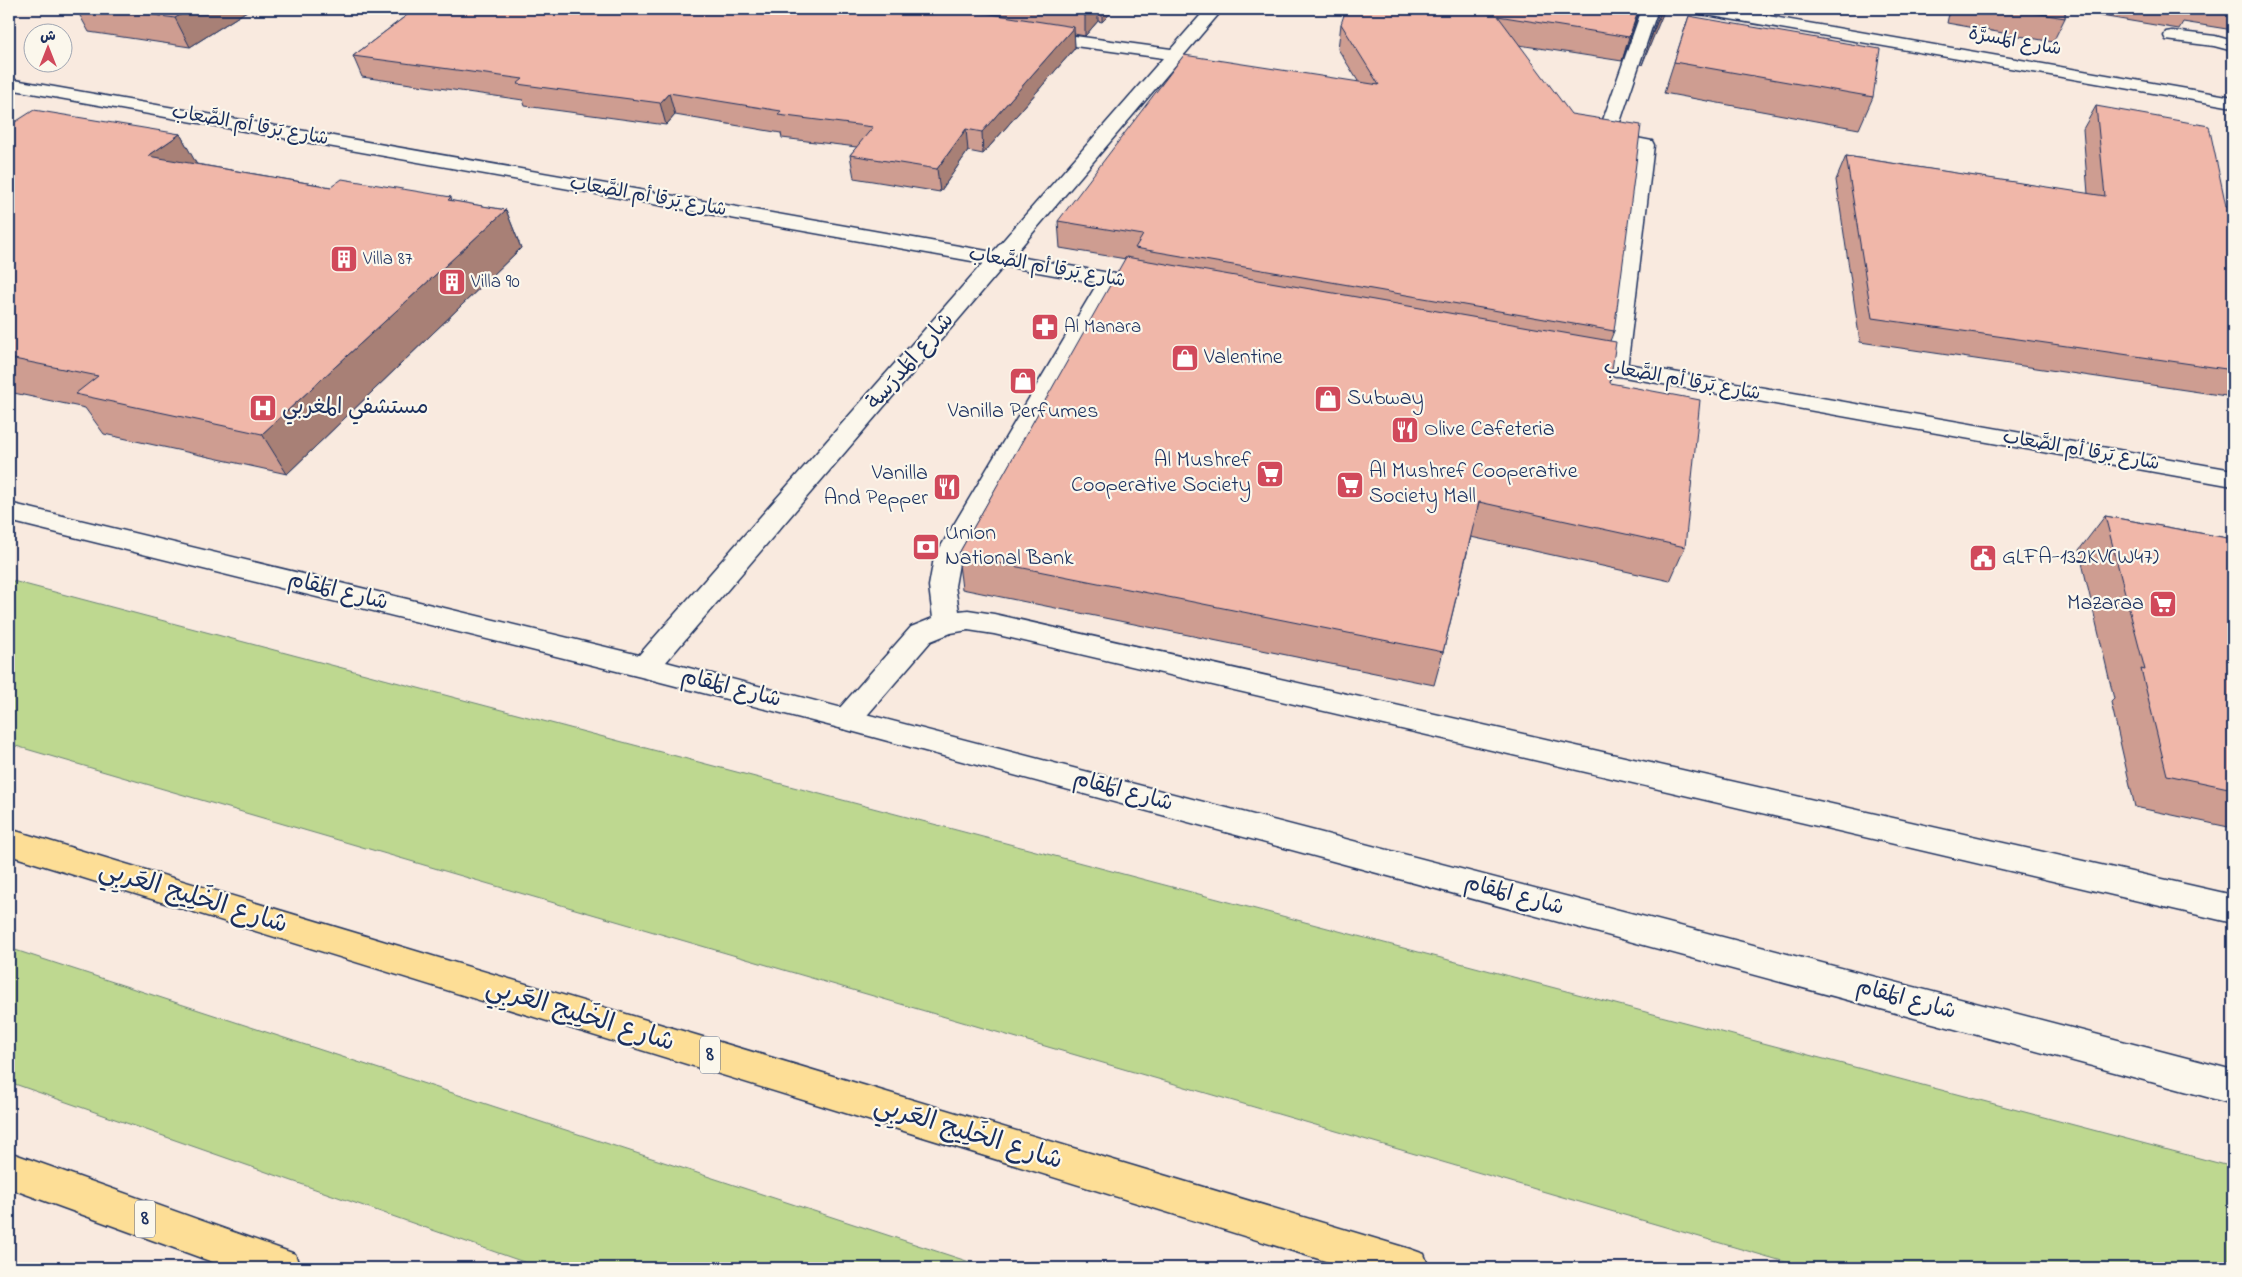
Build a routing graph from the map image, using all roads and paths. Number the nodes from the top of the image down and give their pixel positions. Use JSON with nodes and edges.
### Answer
{"nodes":[{"id":1,"x":1215,"y":9,"type":"edge"},
{"id":2,"x":1650,"y":9,"type":"edge"},
{"id":3,"x":1701,"y":9,"type":"edge"},
{"id":4,"x":1024,"y":34,"type":"edge"},
{"id":5,"x":2172,"y":36,"type":"dead end"},
{"id":6,"x":2233,"y":46,"type":"edge"},
{"id":7,"x":1175,"y":55,"type":"junction"},
{"id":8,"x":9,"y":84,"type":"edge"},
{"id":9,"x":2233,"y":102,"type":"edge"},
{"id":10,"x":1000,"y":260,"type":"junction"},
{"id":11,"x":1111,"y":280,"type":"junction"},
{"id":12,"x":1169,"y":290,"type":"edge"},
{"id":13,"x":1558,"y":359,"type":"edge"},
{"id":14,"x":1616,"y":369,"type":"junction"},
{"id":15,"x":2233,"y":478,"type":"edge"},
{"id":16,"x":9,"y":512,"type":"edge"},
{"id":17,"x":947,"y":622,"type":"junction"},
{"id":18,"x":645,"y":668,"type":"junction"},
{"id":19,"x":846,"y":719,"type":"junction"},
{"id":20,"x":9,"y":842,"type":"edge"},
{"id":21,"x":2233,"y":909,"type":"edge"},
{"id":22,"x":2233,"y":1087,"type":"edge"},
{"id":23,"x":9,"y":1170,"type":"edge"},
{"id":24,"x":281,"y":1268,"type":"edge"},
{"id":25,"x":1410,"y":1268,"type":"edge"}],
"edges":[{"from":1,"to":7,"type":"street","name":"شارع المَدرَسة"},
{"from":2,"to":14,"type":"street"},
{"from":3,"to":9,"type":"street","name":"شارع المَسرَّة"},
{"from":4,"to":7,"type":"street"},
{"from":5,"to":6,"type":"street"},
{"from":7,"to":10,"type":"street","name":"شارع المَدرَسة"},
{"from":8,"to":10,"type":"street","name":"شارع بَرقا أم الصَّعاب"},
{"from":10,"to":11,"type":"street","name":"شارع بَرقا أم الصَّعاب"},
{"from":10,"to":18,"type":"street","name":"شارع المَدرَسة"},
{"from":11,"to":12,"type":"street","name":"شارع بَرقا أم الصَّعاب"},
{"from":11,"to":17,"type":"street"},
{"from":13,"to":14,"type":"street","name":"شارع بَرقا أم الصَّعاب"},
{"from":14,"to":15,"type":"street","name":"شارع بَرقا أم الصَّعاب"},
{"from":16,"to":18,"type":"street","name":"شارع المَقام"},
{"from":17,"to":19,"type":"street"},
{"from":17,"to":21,"type":"street"},
{"from":18,"to":19,"type":"street","name":"شارع المَقام"},
{"from":19,"to":22,"type":"street","name":"شارع المَقام"},
{"from":20,"to":25,"type":"highway","name":"شارع الخَلِيج العَربِي","number":"8"},
{"from":23,"to":24,"type":"highway","number":"8"}]}
